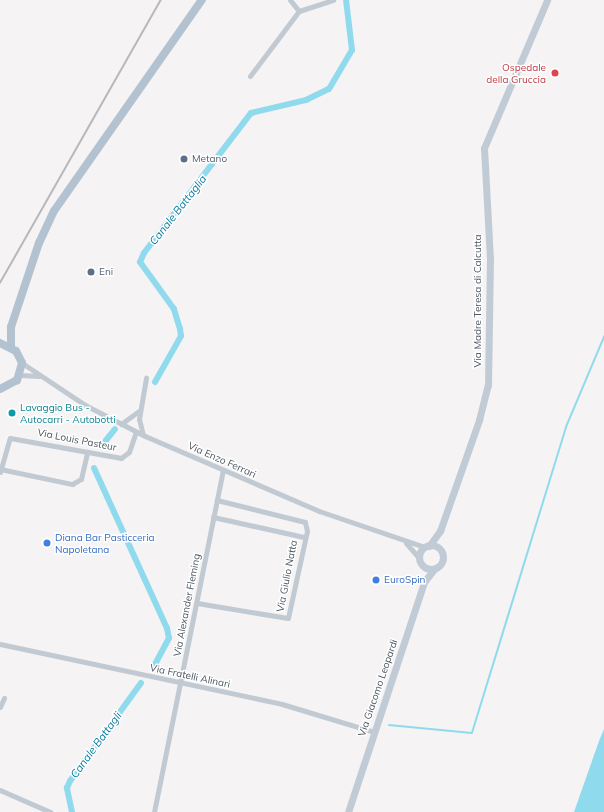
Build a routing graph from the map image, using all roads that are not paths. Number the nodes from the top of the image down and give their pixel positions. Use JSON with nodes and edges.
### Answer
{"nodes":[{"id":1,"x":202,"y":0,"type":"edge"},
{"id":2,"x":290,"y":0,"type":"edge"},
{"id":3,"x":333,"y":0,"type":"edge"},
{"id":4,"x":547,"y":0,"type":"edge"},
{"id":5,"x":300,"y":12,"type":"junction"},
{"id":6,"x":250,"y":76,"type":"dead end"},
{"id":7,"x":11,"y":327,"type":"junction"},
{"id":8,"x":0,"y":342,"type":"edge"},
{"id":9,"x":11,"y":346,"type":"junction"},
{"id":10,"x":22,"y":363,"type":"junction"},
{"id":11,"x":20,"y":375,"type":"junction"},
{"id":12,"x":40,"y":376,"type":"junction"},
{"id":13,"x":146,"y":378,"type":"dead end"},
{"id":14,"x":488,"y":385,"type":"joint"},
{"id":15,"x":0,"y":391,"type":"edge"},
{"id":16,"x":140,"y":410,"type":"junction"},
{"id":17,"x":121,"y":424,"type":"junction"},
{"id":18,"x":136,"y":432,"type":"junction"},
{"id":19,"x":143,"y":435,"type":"junction"},
{"id":20,"x":87,"y":452,"type":"junction"},
{"id":21,"x":0,"y":470,"type":"edge"},
{"id":22,"x":223,"y":471,"type":"junction"},
{"id":23,"x":217,"y":500,"type":"junction"},
{"id":24,"x":213,"y":517,"type":"junction"},
{"id":25,"x":440,"y":531,"type":"junction"},
{"id":26,"x":304,"y":537,"type":"junction"},
{"id":27,"x":406,"y":542,"type":"junction"},
{"id":28,"x":427,"y":547,"type":"junction"},
{"id":29,"x":439,"y":549,"type":"junction"},
{"id":30,"x":421,"y":562,"type":"junction"},
{"id":31,"x":434,"y":569,"type":"junction"},
{"id":32,"x":424,"y":582,"type":"junction"},
{"id":33,"x":197,"y":603,"type":"junction"},
{"id":34,"x":0,"y":644,"type":"edge"},
{"id":35,"x":182,"y":683,"type":"junction"},
{"id":36,"x":4,"y":698,"type":"dead end"},
{"id":37,"x":0,"y":707,"type":"edge"},
{"id":38,"x":374,"y":732,"type":"junction"},
{"id":39,"x":0,"y":790,"type":"edge"},
{"id":40,"x":50,"y":812,"type":"edge"},
{"id":41,"x":154,"y":812,"type":"edge"},
{"id":42,"x":348,"y":812,"type":"edge"}],
"edges":[{"from":1,"to":7,"type":"main road"},
{"from":2,"to":5,"type":"street"},
{"from":3,"to":5,"type":"street"},
{"from":4,"to":14,"type":"street","name":"Via Madre Teresa di Calcutta"},
{"from":5,"to":6,"type":"street"},
{"from":7,"to":8,"type":"main road"},
{"from":7,"to":9,"type":"main road"},
{"from":8,"to":9,"type":"main road"},
{"from":9,"to":10,"type":"main road"},
{"from":10,"to":11,"type":"main road"},
{"from":10,"to":12,"type":"street","name":"Via Enzo Ferrari"},
{"from":11,"to":12,"type":"street"},
{"from":11,"to":15,"type":"main road"},
{"from":12,"to":17,"type":"street","name":"Via Enzo Ferrari"},
{"from":13,"to":16,"type":"street"},
{"from":14,"to":25,"type":"street","name":"Via Giacomo Leopardi"},
{"from":16,"to":17,"type":"street"},
{"from":16,"to":19,"type":"street"},
{"from":17,"to":18,"type":"street","name":"Via Enzo Ferrari"},
{"from":18,"to":19,"type":"street","name":"Via Enzo Ferrari"},
{"from":18,"to":20,"type":"street","name":"Via Louis Pasteur"},
{"from":19,"to":22,"type":"street","name":"Via Enzo Ferrari"},
{"from":20,"to":21,"type":"street"},
{"from":20,"to":21,"type":"street","name":"Via Louis Pasteur"},
{"from":22,"to":23,"type":"street","name":"Via Alexander Fleming"},
{"from":22,"to":27,"type":"street","name":"Via Enzo Ferrari"},
{"from":23,"to":24,"type":"street","name":"Via Alexander Fleming"},
{"from":23,"to":26,"type":"street"},
{"from":24,"to":26,"type":"street","name":"Via Giulio Natta"},
{"from":24,"to":33,"type":"street","name":"Via Alexander Fleming"},
{"from":25,"to":28,"type":"street","name":"Via Giacomo Leopardi"},
{"from":25,"to":29,"type":"street","name":"Via Giacomo Leopardi"},
{"from":26,"to":33,"type":"street","name":"Via Giulio Natta"},
{"from":27,"to":28,"type":"street","name":"Via Enzo Ferrari"},
{"from":27,"to":30,"type":"street"},
{"from":28,"to":29,"type":"street"},
{"from":28,"to":30,"type":"street","name":"Via Giacomo Leopardi"},
{"from":29,"to":31,"type":"street","name":"Via Giacomo Leopardi"},
{"from":30,"to":31,"type":"street"},
{"from":30,"to":32,"type":"street","name":"Via Giacomo Leopardi"},
{"from":31,"to":32,"type":"street","name":"Via Giacomo Leopardi"},
{"from":32,"to":38,"type":"street","name":"Via Giacomo Leopardi"},
{"from":33,"to":35,"type":"street","name":"Via Alexander Fleming"},
{"from":34,"to":35,"type":"street","name":"Via Fratelli Alinari"},
{"from":35,"to":38,"type":"street","name":"Via Fratelli Alinari"},
{"from":35,"to":41,"type":"street","name":"Via Alexander Fleming"},
{"from":36,"to":37,"type":"street"},
{"from":38,"to":42,"type":"street","name":"Via Giacomo Leopardi"},
{"from":39,"to":40,"type":"street"}]}
